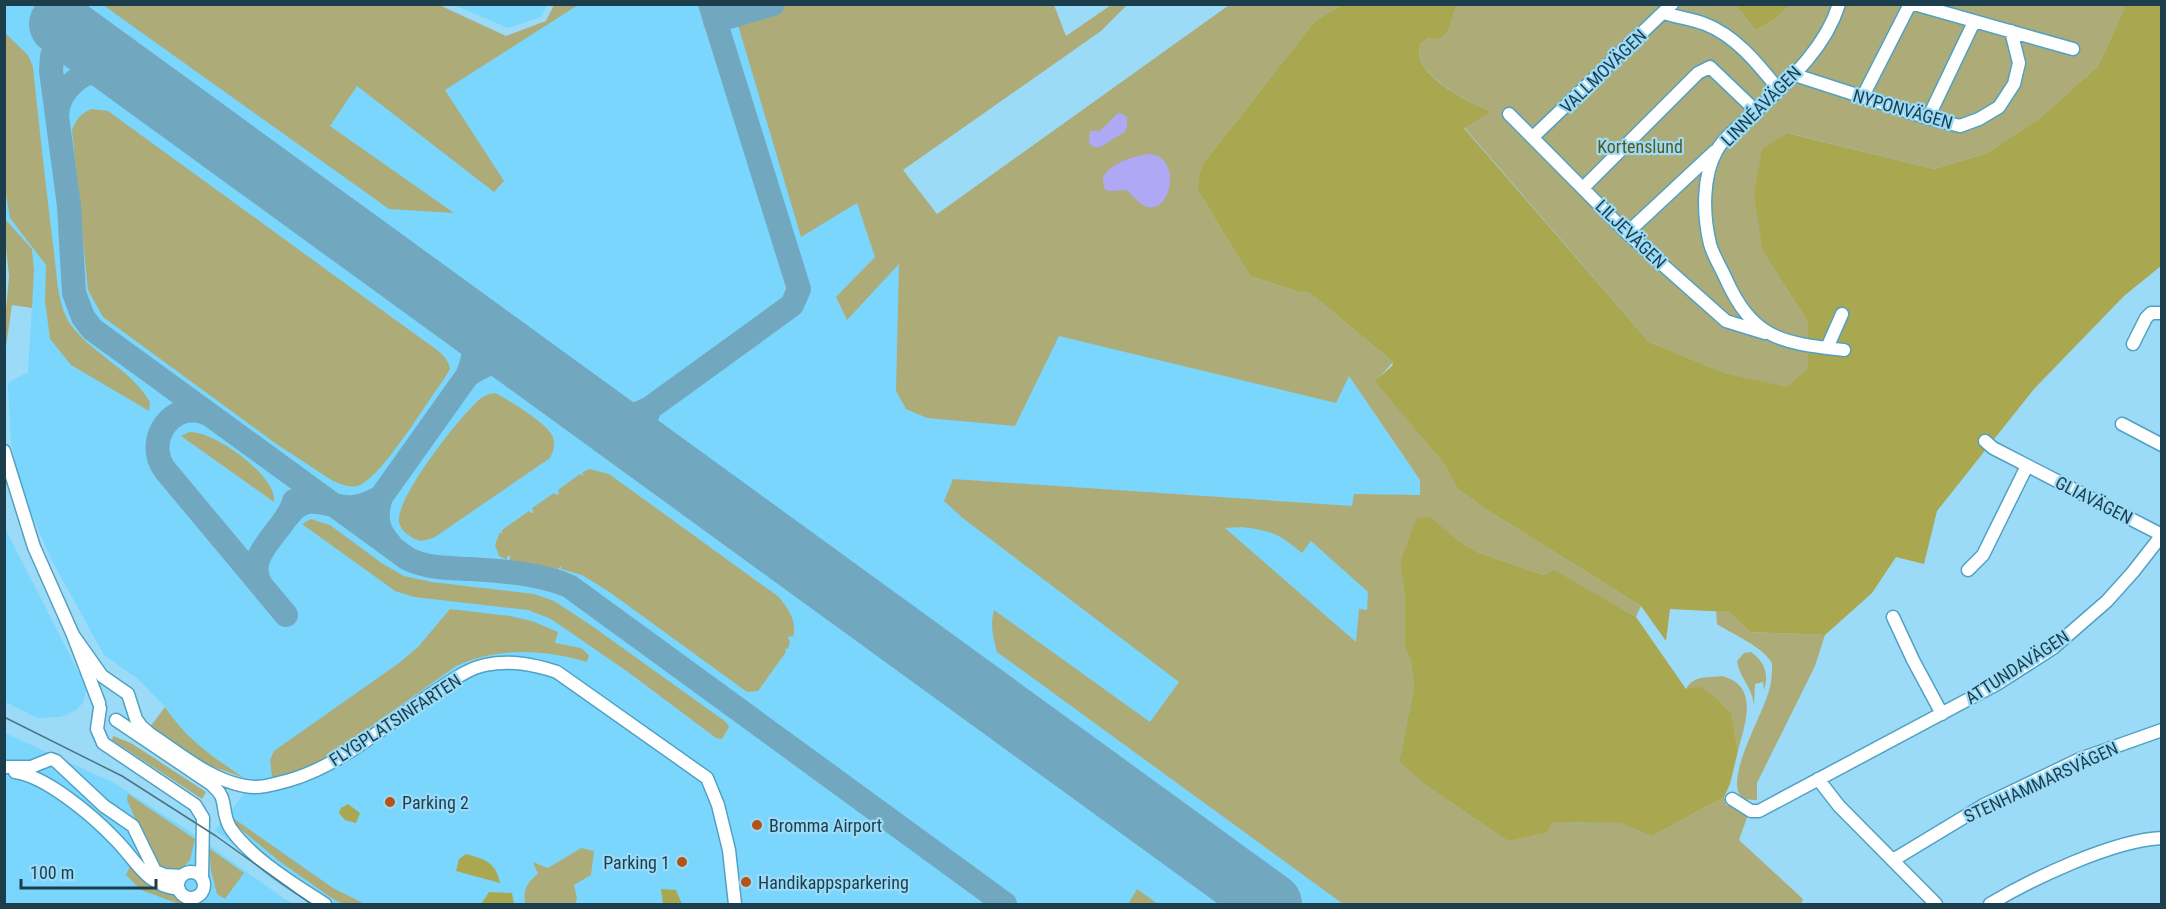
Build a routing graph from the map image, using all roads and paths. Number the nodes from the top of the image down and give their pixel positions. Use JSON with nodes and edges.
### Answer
{"nodes":[{"id":1,"x":1839,"y":4,"type":"edge"},
{"id":2,"x":1912,"y":4,"type":"edge"},
{"id":3,"x":1668,"y":9,"type":"edge"},
{"id":4,"x":1974,"y":22,"type":"junction"},
{"id":5,"x":2011,"y":31,"type":"junction"},
{"id":6,"x":2073,"y":49,"type":"dead end"},
{"id":7,"x":1795,"y":75,"type":"junction"},
{"id":8,"x":1779,"y":90,"type":"junction"},
{"id":9,"x":1863,"y":98,"type":"junction"},
{"id":10,"x":1756,"y":111,"type":"junction"},
{"id":11,"x":1509,"y":114,"type":"dead end"},
{"id":12,"x":1928,"y":118,"type":"junction"},
{"id":13,"x":1533,"y":137,"type":"junction"},
{"id":14,"x":1718,"y":148,"type":"junction"},
{"id":15,"x":1583,"y":188,"type":"junction"},
{"id":16,"x":1627,"y":233,"type":"junction"},
{"id":17,"x":2162,"y":313,"type":"edge"},
{"id":18,"x":1842,"y":314,"type":"dead end"},
{"id":19,"x":1766,"y":333,"type":"junction"},
{"id":20,"x":2133,"y":344,"type":"dead end"},
{"id":21,"x":1827,"y":348,"type":"junction"},
{"id":22,"x":1844,"y":350,"type":"dead end"},
{"id":23,"x":2122,"y":424,"type":"dead end"},
{"id":24,"x":1985,"y":441,"type":"dead end"},
{"id":25,"x":2162,"y":445,"type":"edge"},
{"id":26,"x":4,"y":451,"type":"edge"},
{"id":27,"x":2027,"y":466,"type":"junction"},
{"id":28,"x":2162,"y":535,"type":"edge"},
{"id":29,"x":1968,"y":570,"type":"dead end"},
{"id":30,"x":1893,"y":617,"type":"dead end"},
{"id":31,"x":73,"y":634,"type":"junction"},
{"id":32,"x":118,"y":688,"type":"junction"},
{"id":33,"x":99,"y":705,"type":"junction"},
{"id":34,"x":132,"y":705,"type":"junction"},
{"id":35,"x":1942,"y":714,"type":"junction"},
{"id":36,"x":115,"y":720,"type":"junction"},
{"id":37,"x":2162,"y":730,"type":"edge"},
{"id":38,"x":107,"y":745,"type":"junction"},
{"id":39,"x":4,"y":766,"type":"edge"},
{"id":40,"x":4,"y":771,"type":"edge"},
{"id":41,"x":1818,"y":779,"type":"junction"},
{"id":42,"x":1732,"y":799,"type":"dead end"},
{"id":43,"x":2159,"y":838,"type":"edge"},
{"id":44,"x":202,"y":839,"type":"junction"},
{"id":45,"x":2162,"y":852,"type":"edge"},
{"id":46,"x":1893,"y":860,"type":"junction"},
{"id":47,"x":184,"y":879,"type":"junction"},
{"id":48,"x":202,"y":879,"type":"junction"},
{"id":49,"x":326,"y":904,"type":"edge"},
{"id":50,"x":735,"y":904,"type":"edge"},
{"id":51,"x":1936,"y":904,"type":"edge"},
{"id":52,"x":1990,"y":904,"type":"edge"}],
"edges":[{"from":1,"to":7,"type":"street","name":"LINNÉAVÄGEN"},
{"from":2,"to":4,"type":"street"},
{"from":2,"to":9,"type":"street"},
{"from":3,"to":8,"type":"street"},
{"from":3,"to":13,"type":"street","name":"VALLMOVÄGEN"},
{"from":4,"to":5,"type":"street"},
{"from":4,"to":12,"type":"street"},
{"from":5,"to":6,"type":"street"},
{"from":5,"to":12,"type":"street","name":"NYPONVÄGEN"},
{"from":7,"to":8,"type":"street","name":"LINNÉAVÄGEN"},
{"from":7,"to":9,"type":"street","name":"NYPONVÄGEN"},
{"from":8,"to":10,"type":"street","name":"LINNÉAVÄGEN"},
{"from":9,"to":12,"type":"street","name":"NYPONVÄGEN"},
{"from":10,"to":14,"type":"street","name":"LINNÉAVÄGEN"},
{"from":10,"to":15,"type":"street"},
{"from":11,"to":13,"type":"street","name":"LILJEVÄGEN"},
{"from":13,"to":15,"type":"street","name":"LILJEVÄGEN"},
{"from":14,"to":16,"type":"street"},
{"from":14,"to":19,"type":"street","name":"LINNÉAVÄGEN"},
{"from":15,"to":16,"type":"street","name":"LILJEVÄGEN"},
{"from":16,"to":19,"type":"street","name":"LILJEVÄGEN"},
{"from":17,"to":20,"type":"street"},
{"from":18,"to":21,"type":"street"},
{"from":19,"to":21,"type":"street","name":"LINNÉAVÄGEN"},
{"from":21,"to":22,"type":"street","name":"LINNÉAVÄGEN"},
{"from":23,"to":25,"type":"street"},
{"from":24,"to":27,"type":"street","name":"GLIAVÄGEN"},
{"from":26,"to":31,"type":"street"},
{"from":27,"to":28,"type":"street","name":"GLIAVÄGEN"},
{"from":27,"to":29,"type":"street"},
{"from":28,"to":35,"type":"street","name":"ATTUNDAVÄGEN"},
{"from":30,"to":35,"type":"street"},
{"from":31,"to":32,"type":"street"},
{"from":31,"to":33,"type":"street"},
{"from":32,"to":33,"type":"street"},
{"from":32,"to":34,"type":"street"},
{"from":33,"to":36,"type":"street"},
{"from":33,"to":38,"type":"street"},
{"from":34,"to":36,"type":"street"},
{"from":34,"to":50,"type":"street","name":"FLYGPLATSINFARTEN"},
{"from":35,"to":41,"type":"street","name":"ATTUNDAVÄGEN"},
{"from":36,"to":38,"type":"street"},
{"from":36,"to":49,"type":"street"},
{"from":37,"to":46,"type":"street","name":"STENHAMMARSVÄGEN"},
{"from":38,"to":44,"type":"street"},
{"from":39,"to":47,"type":"street"},
{"from":40,"to":47,"type":"street"},
{"from":41,"to":42,"type":"street","name":"ATTUNDAVÄGEN"},
{"from":41,"to":46,"type":"street"},
{"from":43,"to":45,"type":"street"},
{"from":43,"to":52,"type":"street"},
{"from":44,"to":47,"type":"street"},
{"from":44,"to":48,"type":"street"},
{"from":46,"to":51,"type":"street"},
{"from":47,"to":48,"type":"street"},
{"from":47,"to":48,"type":"street"}]}
